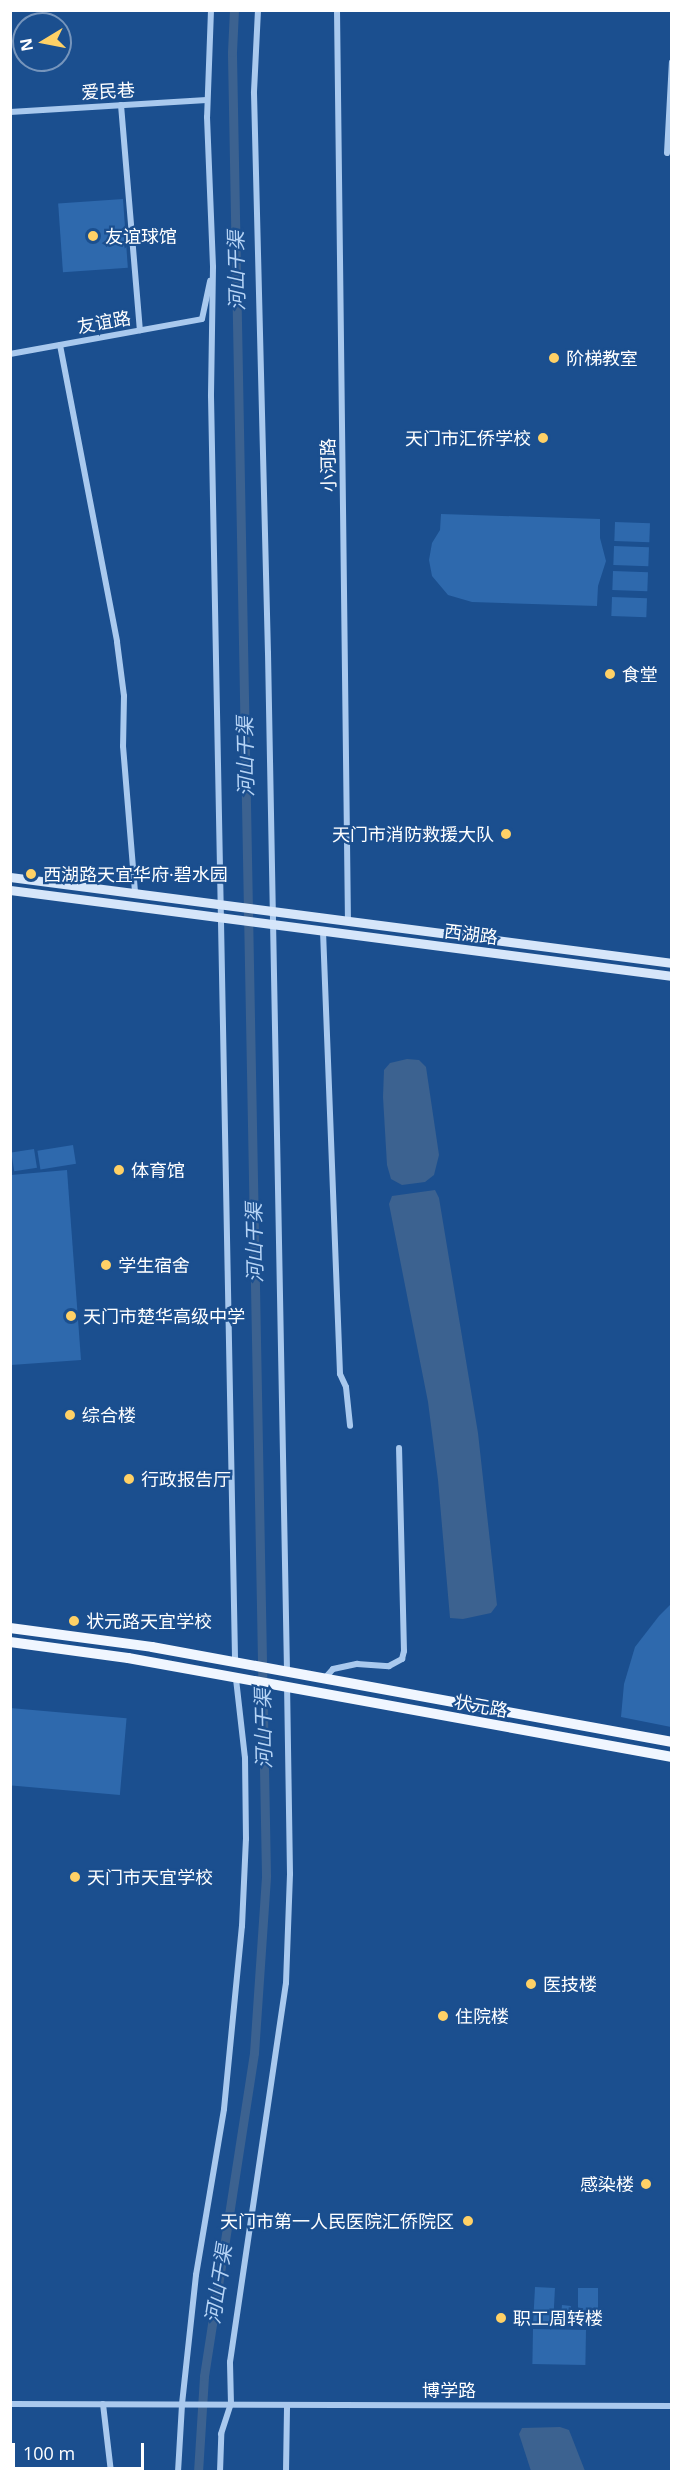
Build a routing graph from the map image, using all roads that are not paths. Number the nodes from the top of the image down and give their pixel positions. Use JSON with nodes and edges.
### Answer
{"nodes":[{"id":1,"x":211,"y":10,"type":"edge"},
{"id":2,"x":258,"y":10,"type":"edge"},
{"id":3,"x":337,"y":10,"type":"edge"},
{"id":4,"x":672,"y":62,"type":"edge"},
{"id":5,"x":207,"y":100,"type":"junction"},
{"id":6,"x":121,"y":105,"type":"junction"},
{"id":7,"x":10,"y":112,"type":"edge"},
{"id":8,"x":667,"y":153,"type":"dead end"},
{"id":9,"x":213,"y":267,"type":"junction"},
{"id":10,"x":141,"y":330,"type":"junction"},
{"id":11,"x":60,"y":345,"type":"junction"},
{"id":12,"x":10,"y":354,"type":"edge"},
{"id":13,"x":10,"y":877,"type":"edge"},
{"id":14,"x":10,"y":890,"type":"edge"},
{"id":15,"x":135,"y":892,"type":"junction"},
{"id":16,"x":225,"y":904,"type":"junction"},
{"id":17,"x":270,"y":910,"type":"junction"},
{"id":18,"x":225,"y":917,"type":"junction"},
{"id":19,"x":348,"y":920,"type":"junction"},
{"id":20,"x":270,"y":924,"type":"junction"},
{"id":21,"x":323,"y":932,"type":"junction"},
{"id":22,"x":672,"y":963,"type":"edge"},
{"id":23,"x":672,"y":976,"type":"edge"},
{"id":24,"x":350,"y":1426,"type":"dead end"},
{"id":25,"x":399,"y":1448,"type":"dead end"},
{"id":26,"x":10,"y":1628,"type":"edge"},
{"id":27,"x":10,"y":1642,"type":"edge"},
{"id":28,"x":238,"y":1664,"type":"junction"},
{"id":29,"x":286,"y":1672,"type":"junction"},
{"id":30,"x":325,"y":1678,"type":"junction"},
{"id":31,"x":239,"y":1680,"type":"junction"},
{"id":32,"x":286,"y":1687,"type":"junction"},
{"id":33,"x":672,"y":1742,"type":"edge"},
{"id":34,"x":672,"y":1757,"type":"edge"},
{"id":35,"x":10,"y":2404,"type":"edge"},
{"id":36,"x":103,"y":2404,"type":"junction"},
{"id":37,"x":185,"y":2404,"type":"junction"},
{"id":38,"x":228,"y":2404,"type":"junction"},
{"id":39,"x":287,"y":2405,"type":"junction"},
{"id":40,"x":672,"y":2406,"type":"edge"},
{"id":41,"x":111,"y":2472,"type":"edge"},
{"id":42,"x":178,"y":2472,"type":"edge"},
{"id":43,"x":220,"y":2472,"type":"edge"},
{"id":44,"x":286,"y":2472,"type":"edge"}],
"edges":[{"from":1,"to":5,"type":"street"},
{"from":2,"to":17,"type":"street"},
{"from":3,"to":19,"type":"street","name":"小河路"},
{"from":4,"to":8,"type":"street"},
{"from":5,"to":6,"type":"street","name":"爱民巷"},
{"from":5,"to":9,"type":"street"},
{"from":6,"to":7,"type":"street","name":"爱民巷"},
{"from":6,"to":10,"type":"street"},
{"from":9,"to":10,"type":"street","name":"友谊路"},
{"from":9,"to":16,"type":"street"},
{"from":10,"to":11,"type":"street","name":"友谊路"},
{"from":11,"to":12,"type":"street","name":"友谊路"},
{"from":11,"to":15,"type":"street"},
{"from":13,"to":15,"type":"main road"},
{"from":14,"to":18,"type":"main road"},
{"from":15,"to":16,"type":"main road"},
{"from":16,"to":17,"type":"main road","name":"西湖路"},
{"from":16,"to":18,"type":"street"},
{"from":17,"to":19,"type":"main road","name":"西湖路"},
{"from":17,"to":20,"type":"street"},
{"from":18,"to":20,"type":"main road","name":"西湖路"},
{"from":18,"to":28,"type":"street"},
{"from":19,"to":22,"type":"main road","name":"西湖路"},
{"from":20,"to":21,"type":"main road","name":"西湖路"},
{"from":20,"to":29,"type":"street"},
{"from":21,"to":23,"type":"main road","name":"西湖路"},
{"from":21,"to":24,"type":"street"},
{"from":25,"to":30,"type":"street"},
{"from":26,"to":28,"type":"main road"},
{"from":27,"to":31,"type":"main road"},
{"from":28,"to":29,"type":"main road","name":"状元路"},
{"from":29,"to":30,"type":"main road","name":"状元路"},
{"from":30,"to":33,"type":"main road","name":"状元路"},
{"from":31,"to":32,"type":"main road","name":"状元路"},
{"from":31,"to":37,"type":"street"},
{"from":32,"to":34,"type":"main road","name":"状元路"},
{"from":32,"to":38,"type":"street"},
{"from":35,"to":36,"type":"street"},
{"from":36,"to":37,"type":"street"},
{"from":36,"to":41,"type":"street"},
{"from":37,"to":38,"type":"street","name":"博学路"},
{"from":37,"to":42,"type":"street"},
{"from":38,"to":39,"type":"street","name":"博学路"},
{"from":38,"to":43,"type":"street"},
{"from":39,"to":40,"type":"street","name":"博学路"},
{"from":39,"to":44,"type":"street"}]}
